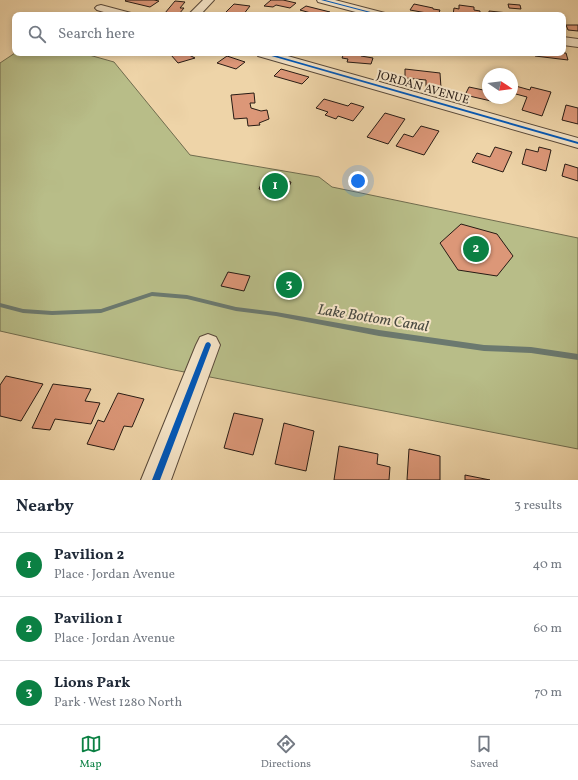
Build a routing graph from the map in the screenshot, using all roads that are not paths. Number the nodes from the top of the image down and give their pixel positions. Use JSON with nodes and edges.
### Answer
{"nodes":[{"id":1,"x":209,"y":0,"type":"edge"},
{"id":2,"x":322,"y":0,"type":"edge"},
{"id":3,"x":101,"y":8,"type":"dead end"},
{"id":4,"x":116,"y":12,"type":"edge"},
{"id":5,"x":197,"y":12,"type":"edge"},
{"id":6,"x":382,"y":12,"type":"edge"},
{"id":7,"x":566,"y":41,"type":"edge"},
{"id":8,"x":578,"y":43,"type":"edge"},
{"id":9,"x":274,"y":56,"type":"edge"},
{"id":10,"x":578,"y":143,"type":"edge"},
{"id":11,"x":208,"y":345,"type":"dead end"},
{"id":12,"x":156,"y":480,"type":"edge"}],
"edges":[{"from":1,"to":5,"type":"street"},
{"from":2,"to":6,"type":"street"},
{"from":3,"to":4,"type":"street"},
{"from":7,"to":8,"type":"street"},
{"from":9,"to":10,"type":"street","name":"JORDAN AVENUE"},
{"from":11,"to":12,"type":"street"}]}
